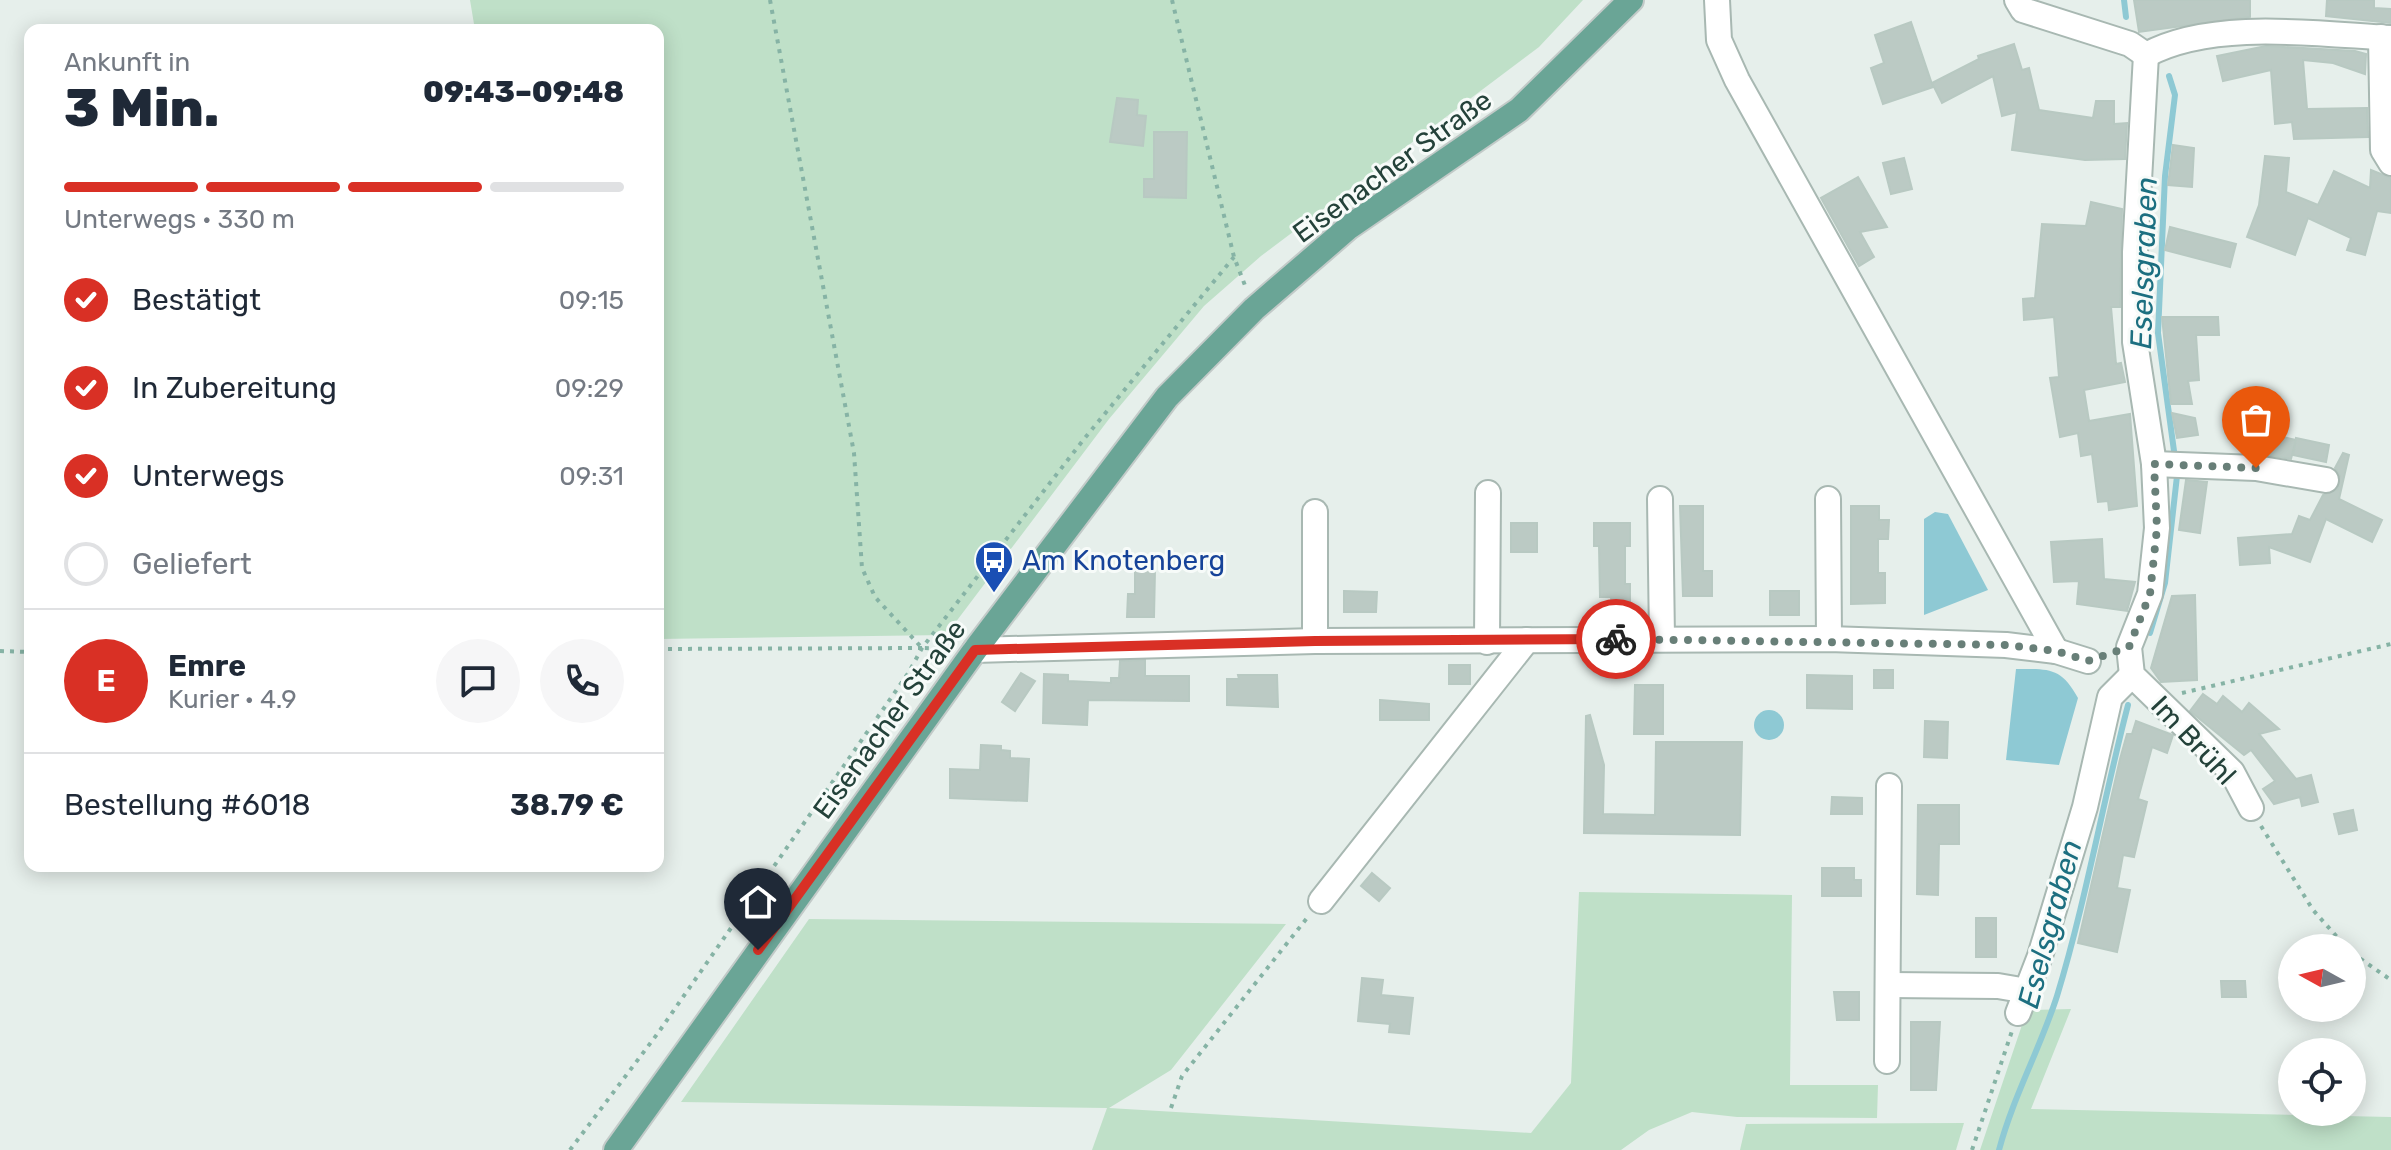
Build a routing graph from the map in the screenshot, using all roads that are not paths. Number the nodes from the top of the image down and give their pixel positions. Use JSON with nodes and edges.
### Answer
{"nodes":[{"id":1,"x":1631,"y":0,"type":"edge"},
{"id":2,"x":1717,"y":0,"type":"edge"},
{"id":3,"x":2017,"y":0,"type":"edge"},
{"id":4,"x":2386,"y":37,"type":"edge"},
{"id":5,"x":2146,"y":55,"type":"junction"},
{"id":6,"x":2391,"y":163,"type":"edge"},
{"id":7,"x":2154,"y":464,"type":"junction"},
{"id":8,"x":2326,"y":480,"type":"dead end"},
{"id":9,"x":1488,"y":493,"type":"dead end"},
{"id":10,"x":1660,"y":499,"type":"dead end"},
{"id":11,"x":1828,"y":499,"type":"dead end"},
{"id":12,"x":1315,"y":512,"type":"dead end"},
{"id":13,"x":1662,"y":638,"type":"junction"},
{"id":14,"x":1829,"y":639,"type":"junction"},
{"id":15,"x":1527,"y":640,"type":"junction"},
{"id":16,"x":1315,"y":641,"type":"junction"},
{"id":17,"x":1487,"y":642,"type":"junction"},
{"id":18,"x":2129,"y":647,"type":"junction"},
{"id":19,"x":975,"y":650,"type":"junction"},
{"id":20,"x":2056,"y":651,"type":"junction"},
{"id":21,"x":2088,"y":661,"type":"junction"},
{"id":22,"x":2132,"y":675,"type":"junction"},
{"id":23,"x":2110,"y":697,"type":"junction"},
{"id":24,"x":1889,"y":786,"type":"dead end"},
{"id":25,"x":2251,"y":808,"type":"road end"},
{"id":26,"x":1321,"y":901,"type":"road end"},
{"id":27,"x":1889,"y":985,"type":"junction"},
{"id":28,"x":1887,"y":1061,"type":"dead end"},
{"id":29,"x":616,"y":1150,"type":"edge"}],
"edges":[{"from":1,"to":19,"type":"main road","name":"Eisenacher Straße"},
{"from":2,"to":20,"type":"street"},
{"from":3,"to":5,"type":"street"},
{"from":4,"to":5,"type":"street"},
{"from":4,"to":6,"type":"street"},
{"from":5,"to":7,"type":"street","name":"Im Brühl"},
{"from":7,"to":8,"type":"street"},
{"from":7,"to":18,"type":"street","name":"Im Brühl"},
{"from":9,"to":17,"type":"street"},
{"from":10,"to":13,"type":"street"},
{"from":11,"to":14,"type":"street"},
{"from":12,"to":16,"type":"street"},
{"from":13,"to":14,"type":"street"},
{"from":13,"to":15,"type":"street"},
{"from":14,"to":20,"type":"street"},
{"from":15,"to":17,"type":"street"},
{"from":15,"to":26,"type":"street"},
{"from":16,"to":17,"type":"street"},
{"from":16,"to":19,"type":"street"},
{"from":18,"to":21,"type":"street"},
{"from":18,"to":22,"type":"street","name":"Im Brühl"},
{"from":19,"to":29,"type":"main road","name":"Eisenacher Straße"},
{"from":20,"to":21,"type":"street"},
{"from":21,"to":23,"type":"street","name":"Im Brühl"},
{"from":22,"to":23,"type":"street","name":"Im Brühl"},
{"from":22,"to":25,"type":"street","name":"Im Brühl"},
{"from":23,"to":27,"type":"street","name":"Im Brühl"},
{"from":24,"to":27,"type":"street"},
{"from":27,"to":28,"type":"street"}]}
